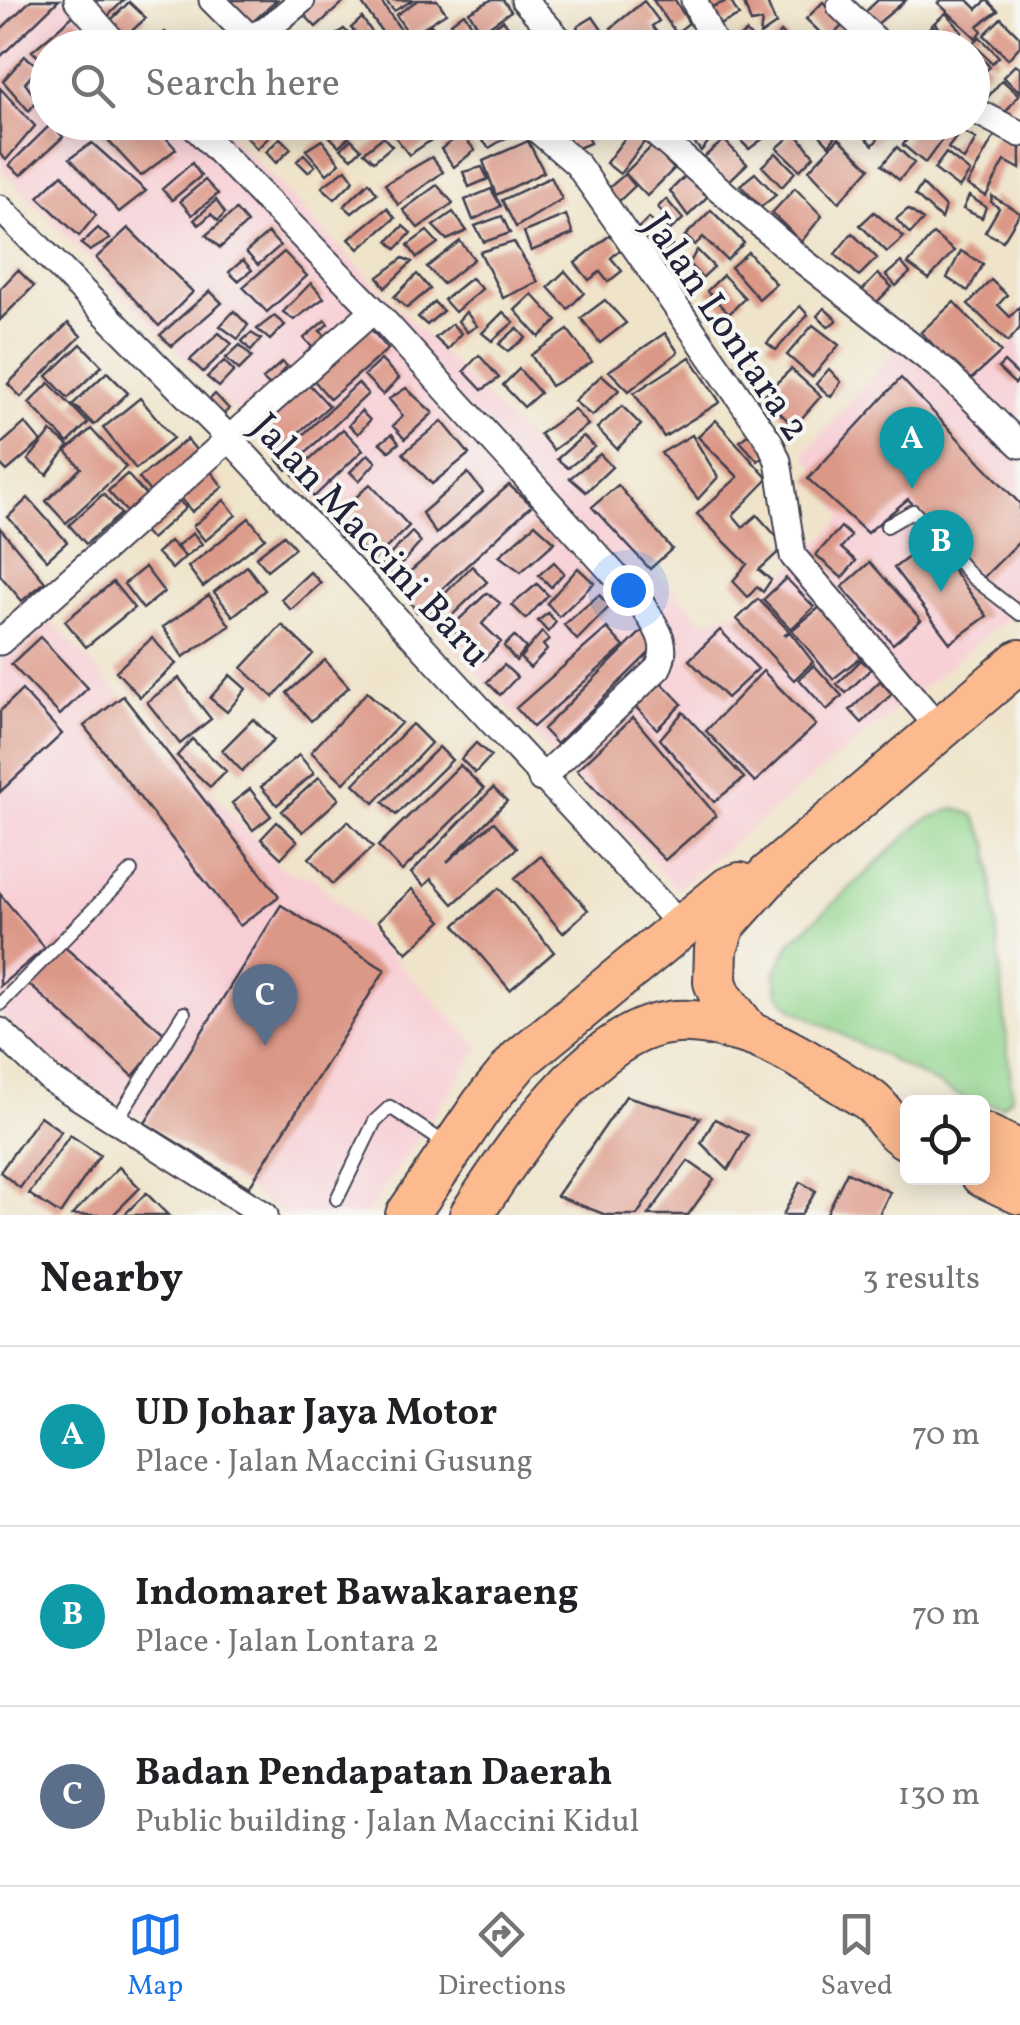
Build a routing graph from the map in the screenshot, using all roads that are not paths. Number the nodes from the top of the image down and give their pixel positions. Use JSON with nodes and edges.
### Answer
{"nodes":[{"id":1,"x":77,"y":0,"type":"edge"},
{"id":2,"x":212,"y":0,"type":"edge"},
{"id":3,"x":302,"y":0,"type":"edge"},
{"id":4,"x":524,"y":0,"type":"edge"},
{"id":5,"x":694,"y":0,"type":"edge"},
{"id":6,"x":840,"y":6,"type":"dead end"},
{"id":7,"x":104,"y":30,"type":"edge"},
{"id":8,"x":242,"y":30,"type":"edge"},
{"id":9,"x":266,"y":30,"type":"edge"},
{"id":10,"x":543,"y":30,"type":"edge"},
{"id":11,"x":708,"y":30,"type":"edge"},
{"id":12,"x":865,"y":30,"type":"edge"},
{"id":13,"x":990,"y":118,"type":"edge"},
{"id":14,"x":1020,"y":134,"type":"edge"},
{"id":15,"x":208,"y":140,"type":"edge"},
{"id":16,"x":549,"y":140,"type":"edge"},
{"id":17,"x":663,"y":140,"type":"edge"},
{"id":18,"x":0,"y":208,"type":"edge"},
{"id":19,"x":374,"y":310,"type":"junction"},
{"id":20,"x":228,"y":437,"type":"junction"},
{"id":21,"x":1020,"y":445,"type":"edge"},
{"id":22,"x":887,"y":526,"type":"dead end"},
{"id":23,"x":1020,"y":614,"type":"edge"},
{"id":24,"x":0,"y":642,"type":"edge"},
{"id":25,"x":1019,"y":665,"type":"edge"},
{"id":26,"x":940,"y":729,"type":"junction"},
{"id":27,"x":541,"y":778,"type":"junction"},
{"id":28,"x":130,"y":871,"type":"dead end"},
{"id":29,"x":769,"y":875,"type":"junction"},
{"id":30,"x":682,"y":927,"type":"junction"},
{"id":31,"x":0,"y":1004,"type":"edge"},
{"id":32,"x":184,"y":1013,"type":"dead end"},
{"id":33,"x":0,"y":1031,"type":"edge"},
{"id":34,"x":748,"y":1033,"type":"junction"},
{"id":35,"x":871,"y":1100,"type":"junction"},
{"id":36,"x":900,"y":1101,"type":"edge"},
{"id":37,"x":116,"y":1121,"type":"junction"},
{"id":38,"x":900,"y":1135,"type":"edge"},
{"id":39,"x":990,"y":1138,"type":"edge"},
{"id":40,"x":452,"y":1148,"type":"junction"},
{"id":41,"x":1020,"y":1152,"type":"edge"},
{"id":42,"x":990,"y":1179,"type":"edge"},
{"id":43,"x":1020,"y":1193,"type":"edge"},
{"id":44,"x":337,"y":1199,"type":"dead end"},
{"id":45,"x":265,"y":1215,"type":"edge"},
{"id":46,"x":407,"y":1215,"type":"edge"},
{"id":47,"x":471,"y":1215,"type":"edge"}],
"edges":[{"from":1,"to":7,"type":"street"},
{"from":2,"to":8,"type":"street"},
{"from":3,"to":9,"type":"street"},
{"from":4,"to":10,"type":"street"},
{"from":5,"to":11,"type":"street"},
{"from":6,"to":12,"type":"street"},
{"from":13,"to":14,"type":"street"},
{"from":15,"to":19,"type":"street"},
{"from":16,"to":26,"type":"street","name":"Jalan Lontara 2"},
{"from":17,"to":21,"type":"street"},
{"from":18,"to":20,"type":"street","name":"Jalan Maccini Baru"},
{"from":19,"to":20,"type":"street"},
{"from":19,"to":27,"type":"street"},
{"from":20,"to":24,"type":"street"},
{"from":20,"to":27,"type":"street","name":"Jalan Maccini Baru"},
{"from":22,"to":23,"type":"lane"},
{"from":25,"to":26,"type":"highway"},
{"from":26,"to":29,"type":"highway"},
{"from":27,"to":30,"type":"street","name":"Jalan Maccini Baru"},
{"from":28,"to":31,"type":"lane"},
{"from":29,"to":30,"type":"highway"},
{"from":29,"to":34,"type":"highway"},
{"from":30,"to":40,"type":"highway"},
{"from":32,"to":37,"type":"lane"},
{"from":33,"to":37,"type":"street"},
{"from":34,"to":35,"type":"highway"},
{"from":34,"to":47,"type":"highway"},
{"from":35,"to":36,"type":"highway"},
{"from":35,"to":38,"type":"highway"},
{"from":37,"to":45,"type":"street"},
{"from":39,"to":41,"type":"highway"},
{"from":40,"to":44,"type":"lane"},
{"from":40,"to":46,"type":"highway"},
{"from":42,"to":43,"type":"highway"}]}
